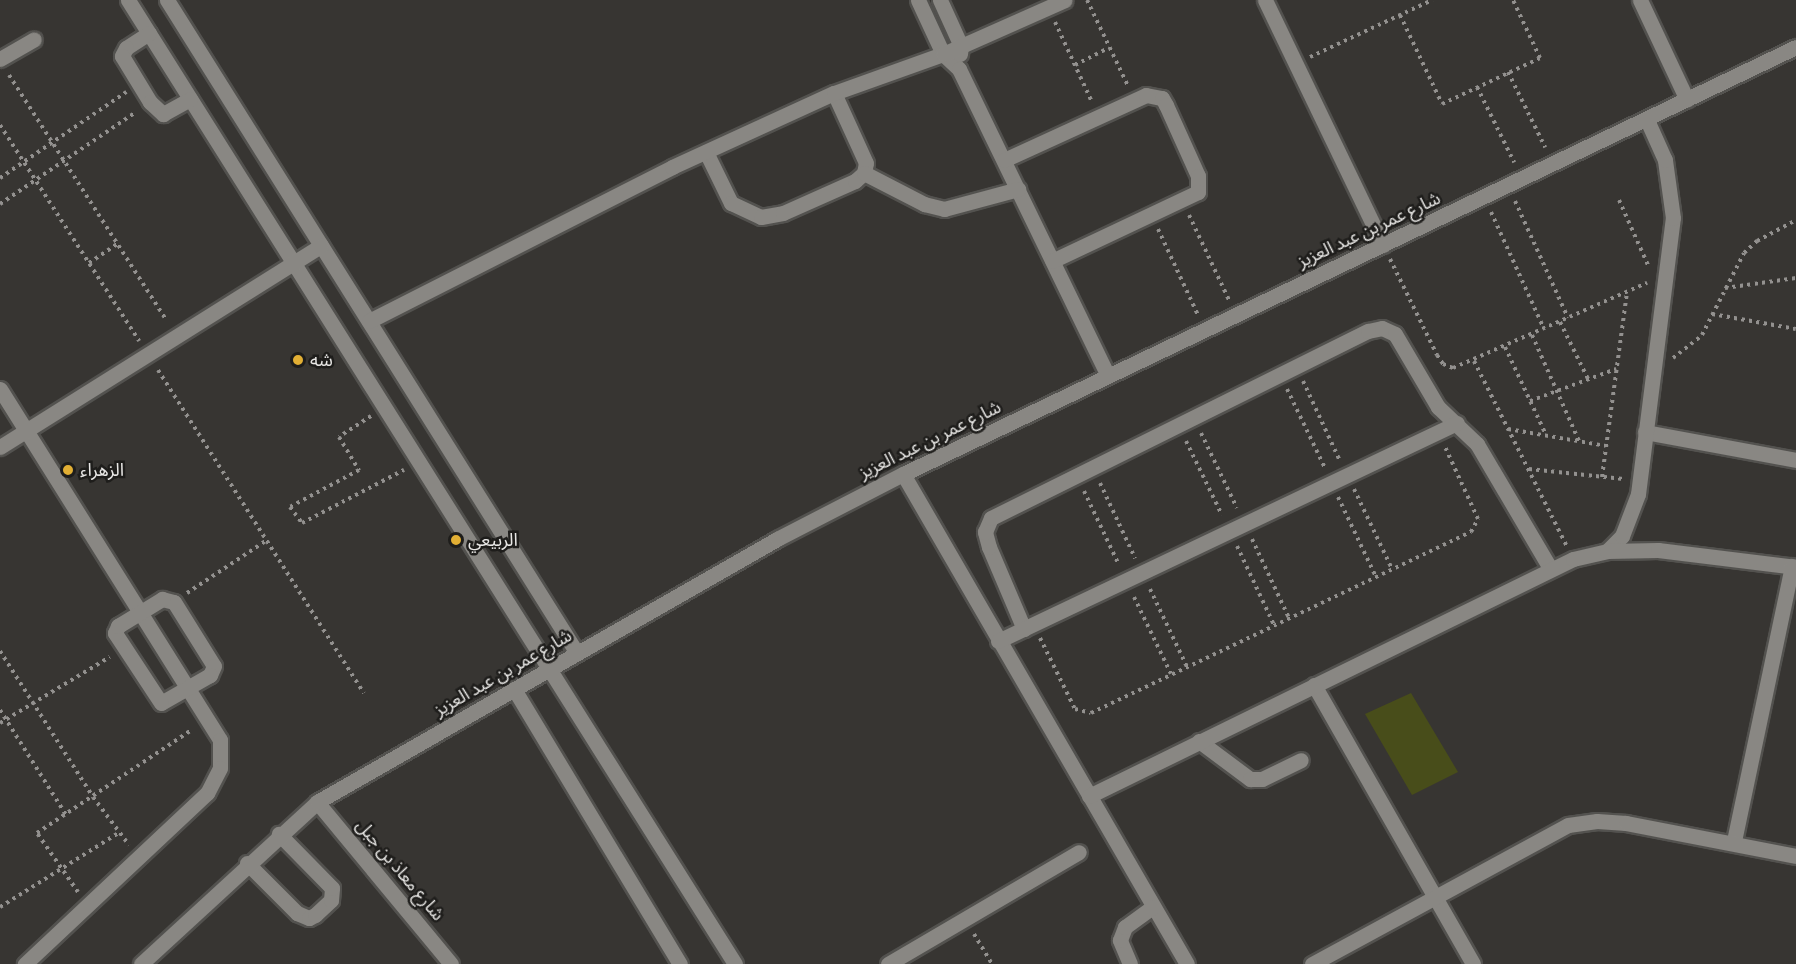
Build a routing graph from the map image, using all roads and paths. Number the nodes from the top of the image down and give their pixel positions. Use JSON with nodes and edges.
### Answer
{"nodes":[{"id":1,"x":128,"y":0,"type":"edge"},
{"id":2,"x":167,"y":0,"type":"edge"},
{"id":3,"x":918,"y":0,"type":"edge"},
{"id":4,"x":940,"y":0,"type":"edge"},
{"id":5,"x":1065,"y":0,"type":"edge"},
{"id":6,"x":1087,"y":0,"type":"edge"},
{"id":7,"x":1265,"y":0,"type":"edge"},
{"id":8,"x":1432,"y":0,"type":"edge"},
{"id":9,"x":1513,"y":0,"type":"edge"},
{"id":10,"x":1640,"y":0,"type":"edge"},
{"id":11,"x":1048,"y":8,"type":"junction"},
{"id":12,"x":1400,"y":15,"type":"junction"},
{"id":13,"x":149,"y":33,"type":"junction"},
{"id":14,"x":34,"y":39,"type":"dead end"},
{"id":15,"x":961,"y":46,"type":"junction"},
{"id":16,"x":1796,"y":47,"type":"edge"},
{"id":17,"x":1110,"y":48,"type":"junction"},
{"id":18,"x":943,"y":54,"type":"junction"},
{"id":19,"x":1295,"y":64,"type":"junction"},
{"id":20,"x":3,"y":65,"type":"edge"},
{"id":21,"x":1075,"y":65,"type":"junction"},
{"id":22,"x":959,"y":69,"type":"junction"},
{"id":23,"x":1508,"y":72,"type":"junction"},
{"id":24,"x":139,"y":84,"type":"junction"},
{"id":25,"x":1477,"y":87,"type":"junction"},
{"id":26,"x":834,"y":93,"type":"junction"},
{"id":27,"x":190,"y":99,"type":"junction"},
{"id":28,"x":1134,"y":100,"type":"junction"},
{"id":29,"x":1687,"y":100,"type":"junction"},
{"id":30,"x":150,"y":102,"type":"junction"},
{"id":31,"x":1099,"y":117,"type":"junction"},
{"id":32,"x":1647,"y":120,"type":"junction"},
{"id":33,"x":0,"y":125,"type":"edge"},
{"id":34,"x":52,"y":142,"type":"junction"},
{"id":35,"x":706,"y":152,"type":"junction"},
{"id":36,"x":64,"y":160,"type":"junction"},
{"id":37,"x":1004,"y":160,"type":"junction"},
{"id":38,"x":24,"y":162,"type":"junction"},
{"id":39,"x":1554,"y":165,"type":"junction"},
{"id":40,"x":864,"y":173,"type":"junction"},
{"id":41,"x":0,"y":178,"type":"edge"},
{"id":42,"x":35,"y":180,"type":"junction"},
{"id":43,"x":1515,"y":183,"type":"junction"},
{"id":44,"x":1018,"y":189,"type":"junction"},
{"id":45,"x":1485,"y":198,"type":"junction"},
{"id":46,"x":1619,"y":200,"type":"dead end"},
{"id":47,"x":1182,"y":201,"type":"junction"},
{"id":48,"x":0,"y":204,"type":"edge"},
{"id":49,"x":1152,"y":215,"type":"junction"},
{"id":50,"x":1796,"y":221,"type":"edge"},
{"id":51,"x":117,"y":244,"type":"junction"},
{"id":52,"x":1383,"y":245,"type":"junction"},
{"id":53,"x":321,"y":246,"type":"junction"},
{"id":54,"x":1052,"y":261,"type":"junction"},
{"id":55,"x":89,"y":263,"type":"junction"},
{"id":56,"x":294,"y":263,"type":"junction"},
{"id":57,"x":1660,"y":277,"type":"junction"},
{"id":58,"x":1796,"y":278,"type":"edge"},
{"id":59,"x":1725,"y":289,"type":"junction"},
{"id":60,"x":1627,"y":292,"type":"junction"},
{"id":61,"x":1712,"y":314,"type":"junction"},
{"id":62,"x":1236,"y":315,"type":"junction"},
{"id":63,"x":1568,"y":318,"type":"junction"},
{"id":64,"x":369,"y":321,"type":"junction"},
{"id":65,"x":1560,"y":322,"type":"junction"},
{"id":66,"x":1796,"y":328,"type":"edge"},
{"id":67,"x":1205,"y":329,"type":"junction"},
{"id":68,"x":1544,"y":329,"type":"junction"},
{"id":69,"x":1532,"y":335,"type":"junction"},
{"id":70,"x":177,"y":336,"type":"junction"},
{"id":71,"x":1505,"y":347,"type":"junction"},
{"id":72,"x":148,"y":355,"type":"junction"},
{"id":73,"x":1474,"y":361,"type":"junction"},
{"id":74,"x":1654,"y":366,"type":"junction"},
{"id":75,"x":1617,"y":369,"type":"junction"},
{"id":76,"x":1107,"y":376,"type":"junction"},
{"id":77,"x":1588,"y":379,"type":"junction"},
{"id":78,"x":0,"y":389,"type":"edge"},
{"id":79,"x":1557,"y":391,"type":"junction"},
{"id":80,"x":1530,"y":401,"type":"junction"},
{"id":81,"x":384,"y":408,"type":"junction"},
{"id":82,"x":1457,"y":423,"type":"junction"},
{"id":83,"x":1508,"y":429,"type":"junction"},
{"id":84,"x":26,"y":431,"type":"junction"},
{"id":85,"x":1438,"y":432,"type":"junction"},
{"id":86,"x":1646,"y":432,"type":"junction"},
{"id":87,"x":1547,"y":435,"type":"junction"},
{"id":88,"x":1579,"y":441,"type":"junction"},
{"id":89,"x":1606,"y":446,"type":"junction"},
{"id":90,"x":0,"y":447,"type":"edge"},
{"id":91,"x":1796,"y":460,"type":"edge"},
{"id":92,"x":418,"y":462,"type":"junction"},
{"id":93,"x":1528,"y":469,"type":"junction"},
{"id":94,"x":903,"y":474,"type":"junction"},
{"id":95,"x":1602,"y":477,"type":"junction"},
{"id":96,"x":1639,"y":481,"type":"junction"},
{"id":97,"x":267,"y":540,"type":"junction"},
{"id":98,"x":1607,"y":551,"type":"junction"},
{"id":99,"x":1574,"y":559,"type":"junction"},
{"id":100,"x":1794,"y":566,"type":"edge"},
{"id":101,"x":1550,"y":568,"type":"junction"},
{"id":102,"x":174,"y":602,"type":"junction"},
{"id":103,"x":139,"y":613,"type":"junction"},
{"id":104,"x":1029,"y":627,"type":"junction"},
{"id":105,"x":998,"y":641,"type":"junction"},
{"id":106,"x":124,"y":649,"type":"junction"},
{"id":107,"x":0,"y":651,"type":"edge"},
{"id":108,"x":577,"y":653,"type":"junction"},
{"id":109,"x":548,"y":669,"type":"junction"},
{"id":110,"x":1314,"y":685,"type":"junction"},
{"id":111,"x":514,"y":688,"type":"junction"},
{"id":112,"x":187,"y":690,"type":"junction"},
{"id":113,"x":364,"y":693,"type":"dead end"},
{"id":114,"x":34,"y":703,"type":"junction"},
{"id":115,"x":0,"y":710,"type":"edge"},
{"id":116,"x":6,"y":719,"type":"junction"},
{"id":117,"x":209,"y":719,"type":"junction"},
{"id":118,"x":0,"y":723,"type":"edge"},
{"id":119,"x":1199,"y":741,"type":"junction"},
{"id":120,"x":1301,"y":760,"type":"dead end"},
{"id":121,"x":1089,"y":796,"type":"junction"},
{"id":122,"x":93,"y":797,"type":"junction"},
{"id":123,"x":317,"y":802,"type":"junction"},
{"id":124,"x":66,"y":815,"type":"junction"},
{"id":125,"x":120,"y":832,"type":"junction"},
{"id":126,"x":279,"y":834,"type":"junction"},
{"id":127,"x":1734,"y":841,"type":"junction"},
{"id":128,"x":1079,"y":852,"type":"dead end"},
{"id":129,"x":1796,"y":856,"type":"edge"},
{"id":130,"x":137,"y":858,"type":"junction"},
{"id":131,"x":247,"y":863,"type":"junction"},
{"id":132,"x":60,"y":869,"type":"junction"},
{"id":133,"x":1434,"y":896,"type":"junction"},
{"id":134,"x":88,"y":904,"type":"junction"},
{"id":135,"x":0,"y":907,"type":"edge"},
{"id":136,"x":1153,"y":908,"type":"junction"},
{"id":137,"x":964,"y":917,"type":"junction"},
{"id":138,"x":25,"y":964,"type":"edge"},
{"id":139,"x":141,"y":964,"type":"edge"},
{"id":140,"x":451,"y":964,"type":"edge"},
{"id":141,"x":680,"y":964,"type":"edge"},
{"id":142,"x":735,"y":964,"type":"edge"},
{"id":143,"x":888,"y":964,"type":"edge"},
{"id":144,"x":992,"y":964,"type":"edge"},
{"id":145,"x":1130,"y":964,"type":"edge"},
{"id":146,"x":1186,"y":964,"type":"edge"},
{"id":147,"x":1312,"y":964,"type":"edge"},
{"id":148,"x":1473,"y":964,"type":"edge"}],
"edges":[{"from":1,"to":13,"type":"street"},
{"from":2,"to":53,"type":"street"},
{"from":3,"to":18,"type":"street"},
{"from":4,"to":15,"type":"street"},
{"from":5,"to":11,"type":"street"},
{"from":6,"to":17,"type":"path"},
{"from":7,"to":19,"type":"street"},
{"from":8,"to":12,"type":"path"},
{"from":9,"to":23,"type":"path"},
{"from":10,"to":29,"type":"street"},
{"from":11,"to":15,"type":"street"},
{"from":11,"to":21,"type":"path"},
{"from":12,"to":19,"type":"path"},
{"from":12,"to":25,"type":"path"},
{"from":13,"to":24,"type":"street"},
{"from":13,"to":27,"type":"street"},
{"from":14,"to":20,"type":"street"},
{"from":15,"to":18,"type":"street"},
{"from":15,"to":22,"type":"street"},
{"from":16,"to":29,"type":"street","name":"شارع عمر بن عبد العزيز"},
{"from":17,"to":21,"type":"path"},
{"from":17,"to":28,"type":"path"},
{"from":18,"to":22,"type":"street"},
{"from":18,"to":26,"type":"street"},
{"from":19,"to":52,"type":"street"},
{"from":20,"to":34,"type":"path"},
{"from":21,"to":31,"type":"path"},
{"from":22,"to":37,"type":"street"},
{"from":23,"to":25,"type":"path"},
{"from":23,"to":39,"type":"path"},
{"from":24,"to":30,"type":"street"},
{"from":24,"to":34,"type":"path"},
{"from":25,"to":43,"type":"path"},
{"from":26,"to":35,"type":"street"},
{"from":26,"to":40,"type":"street"},
{"from":27,"to":30,"type":"street"},
{"from":27,"to":56,"type":"street"},
{"from":28,"to":31,"type":"street"},
{"from":28,"to":47,"type":"street"},
{"from":29,"to":32,"type":"street","name":"شارع عمر بن عبد العزيز"},
{"from":30,"to":36,"type":"path"},
{"from":31,"to":37,"type":"street"},
{"from":32,"to":39,"type":"street","name":"شارع عمر بن عبد العزيز"},
{"from":32,"to":57,"type":"street"},
{"from":33,"to":38,"type":"path"},
{"from":34,"to":36,"type":"path"},
{"from":34,"to":38,"type":"path"},
{"from":35,"to":40,"type":"street"},
{"from":35,"to":64,"type":"street"},
{"from":36,"to":42,"type":"path"},
{"from":36,"to":51,"type":"path"},
{"from":37,"to":44,"type":"street"},
{"from":38,"to":41,"type":"path"},
{"from":38,"to":42,"type":"path"},
{"from":39,"to":43,"type":"street","name":"شارع عمر بن عبد العزيز"},
{"from":40,"to":44,"type":"street"},
{"from":42,"to":48,"type":"path"},
{"from":42,"to":55,"type":"path"},
{"from":43,"to":45,"type":"street","name":"شارع عمر بن عبد العزيز"},
{"from":43,"to":63,"type":"path"},
{"from":44,"to":54,"type":"street"},
{"from":45,"to":52,"type":"street","name":"شارع عمر بن عبد العزيز"},
{"from":45,"to":68,"type":"path"},
{"from":46,"to":57,"type":"path"},
{"from":47,"to":49,"type":"street"},
{"from":47,"to":62,"type":"path"},
{"from":49,"to":54,"type":"street"},
{"from":49,"to":67,"type":"path"},
{"from":50,"to":59,"type":"path"},
{"from":51,"to":55,"type":"path"},
{"from":51,"to":70,"type":"path"},
{"from":52,"to":62,"type":"street","name":"شارع عمر بن عبد العزيز"},
{"from":52,"to":73,"type":"path"},
{"from":53,"to":56,"type":"street"},
{"from":53,"to":64,"type":"street"},
{"from":54,"to":76,"type":"street"},
{"from":55,"to":72,"type":"path"},
{"from":56,"to":70,"type":"street"},
{"from":56,"to":81,"type":"street"},
{"from":57,"to":60,"type":"path"},
{"from":57,"to":74,"type":"street"},
{"from":58,"to":59,"type":"path"},
{"from":59,"to":61,"type":"path"},
{"from":60,"to":63,"type":"path"},
{"from":60,"to":75,"type":"path"},
{"from":61,"to":66,"type":"path"},
{"from":61,"to":74,"type":"path"},
{"from":62,"to":67,"type":"street","name":"شارع عمر بن عبد العزيز"},
{"from":63,"to":65,"type":"path"},
{"from":64,"to":108,"type":"street"},
{"from":65,"to":68,"type":"path"},
{"from":65,"to":77,"type":"path"},
{"from":67,"to":76,"type":"street","name":"شارع عمر بن عبد العزيز"},
{"from":68,"to":69,"type":"path"},
{"from":69,"to":71,"type":"path"},
{"from":69,"to":79,"type":"path"},
{"from":70,"to":72,"type":"street"},
{"from":71,"to":73,"type":"path"},
{"from":71,"to":80,"type":"path"},
{"from":72,"to":84,"type":"street"},
{"from":72,"to":97,"type":"path"},
{"from":73,"to":83,"type":"path"},
{"from":74,"to":86,"type":"street"},
{"from":75,"to":77,"type":"path"},
{"from":75,"to":89,"type":"path"},
{"from":76,"to":94,"type":"street","name":"شارع عمر بن عبد العزيز"},
{"from":77,"to":79,"type":"path"},
{"from":78,"to":84,"type":"street"},
{"from":79,"to":80,"type":"path"},
{"from":79,"to":88,"type":"path"},
{"from":80,"to":87,"type":"path"},
{"from":81,"to":92,"type":"street"},
{"from":81,"to":92,"type":"path"},
{"from":82,"to":85,"type":"street"},
{"from":82,"to":101,"type":"street"},
{"from":82,"to":104,"type":"street"},
{"from":83,"to":87,"type":"path"},
{"from":83,"to":93,"type":"path"},
{"from":84,"to":90,"type":"street"},
{"from":84,"to":103,"type":"street"},
{"from":85,"to":104,"type":"street"},
{"from":85,"to":104,"type":"path"},
{"from":86,"to":91,"type":"street"},
{"from":86,"to":96,"type":"street"},
{"from":87,"to":88,"type":"path"},
{"from":88,"to":89,"type":"path"},
{"from":89,"to":95,"type":"path"},
{"from":92,"to":109,"type":"street"},
{"from":93,"to":95,"type":"path"},
{"from":93,"to":99,"type":"path"},
{"from":94,"to":105,"type":"street"},
{"from":94,"to":108,"type":"street","name":"شارع عمر بن عبد العزيز"},
{"from":95,"to":96,"type":"path"},
{"from":96,"to":98,"type":"street"},
{"from":97,"to":102,"type":"path"},
{"from":97,"to":113,"type":"path"},
{"from":98,"to":99,"type":"street"},
{"from":98,"to":100,"type":"street"},
{"from":99,"to":101,"type":"street"},
{"from":100,"to":127,"type":"street"},
{"from":101,"to":110,"type":"street"},
{"from":102,"to":103,"type":"street"},
{"from":102,"to":112,"type":"street"},
{"from":103,"to":106,"type":"street"},
{"from":103,"to":112,"type":"street"},
{"from":104,"to":105,"type":"street"},
{"from":105,"to":121,"type":"street"},
{"from":106,"to":112,"type":"street"},
{"from":106,"to":114,"type":"path"},
{"from":107,"to":114,"type":"path"},
{"from":108,"to":109,"type":"street","name":"شارع عمر بن عبد العزيز"},
{"from":109,"to":111,"type":"street","name":"شارع عمر بن عبد العزيز"},
{"from":109,"to":142,"type":"street"},
{"from":110,"to":119,"type":"street"},
{"from":110,"to":133,"type":"street"},
{"from":111,"to":123,"type":"street","name":"شارع عمر بن عبد العزيز"},
{"from":111,"to":141,"type":"street"},
{"from":112,"to":117,"type":"street"},
{"from":114,"to":116,"type":"path"},
{"from":114,"to":122,"type":"path"},
{"from":115,"to":116,"type":"path"},
{"from":116,"to":118,"type":"path"},
{"from":116,"to":124,"type":"path"},
{"from":117,"to":122,"type":"path"},
{"from":117,"to":130,"type":"street"},
{"from":119,"to":120,"type":"street"},
{"from":119,"to":121,"type":"street"},
{"from":121,"to":136,"type":"street"},
{"from":122,"to":124,"type":"path"},
{"from":122,"to":125,"type":"path"},
{"from":123,"to":126,"type":"street","name":"شارع عمر بن عبد العزيز"},
{"from":123,"to":140,"type":"street","name":"شارع معاذ بن جبل"},
{"from":124,"to":132,"type":"path"},
{"from":125,"to":130,"type":"path"},
{"from":125,"to":132,"type":"path"},
{"from":126,"to":131,"type":"street","name":"شارع عمر بن عبد العزيز"},
{"from":126,"to":131,"type":"street"},
{"from":127,"to":129,"type":"street"},
{"from":127,"to":133,"type":"street"},
{"from":128,"to":137,"type":"street"},
{"from":130,"to":134,"type":"street"},
{"from":131,"to":139,"type":"street","name":"شارع عمر بن عبد العزيز"},
{"from":132,"to":134,"type":"path"},
{"from":132,"to":135,"type":"path"},
{"from":133,"to":147,"type":"street"},
{"from":133,"to":148,"type":"street"},
{"from":134,"to":138,"type":"street"},
{"from":136,"to":145,"type":"street"},
{"from":136,"to":146,"type":"street"},
{"from":137,"to":143,"type":"street"},
{"from":137,"to":144,"type":"path"}]}
